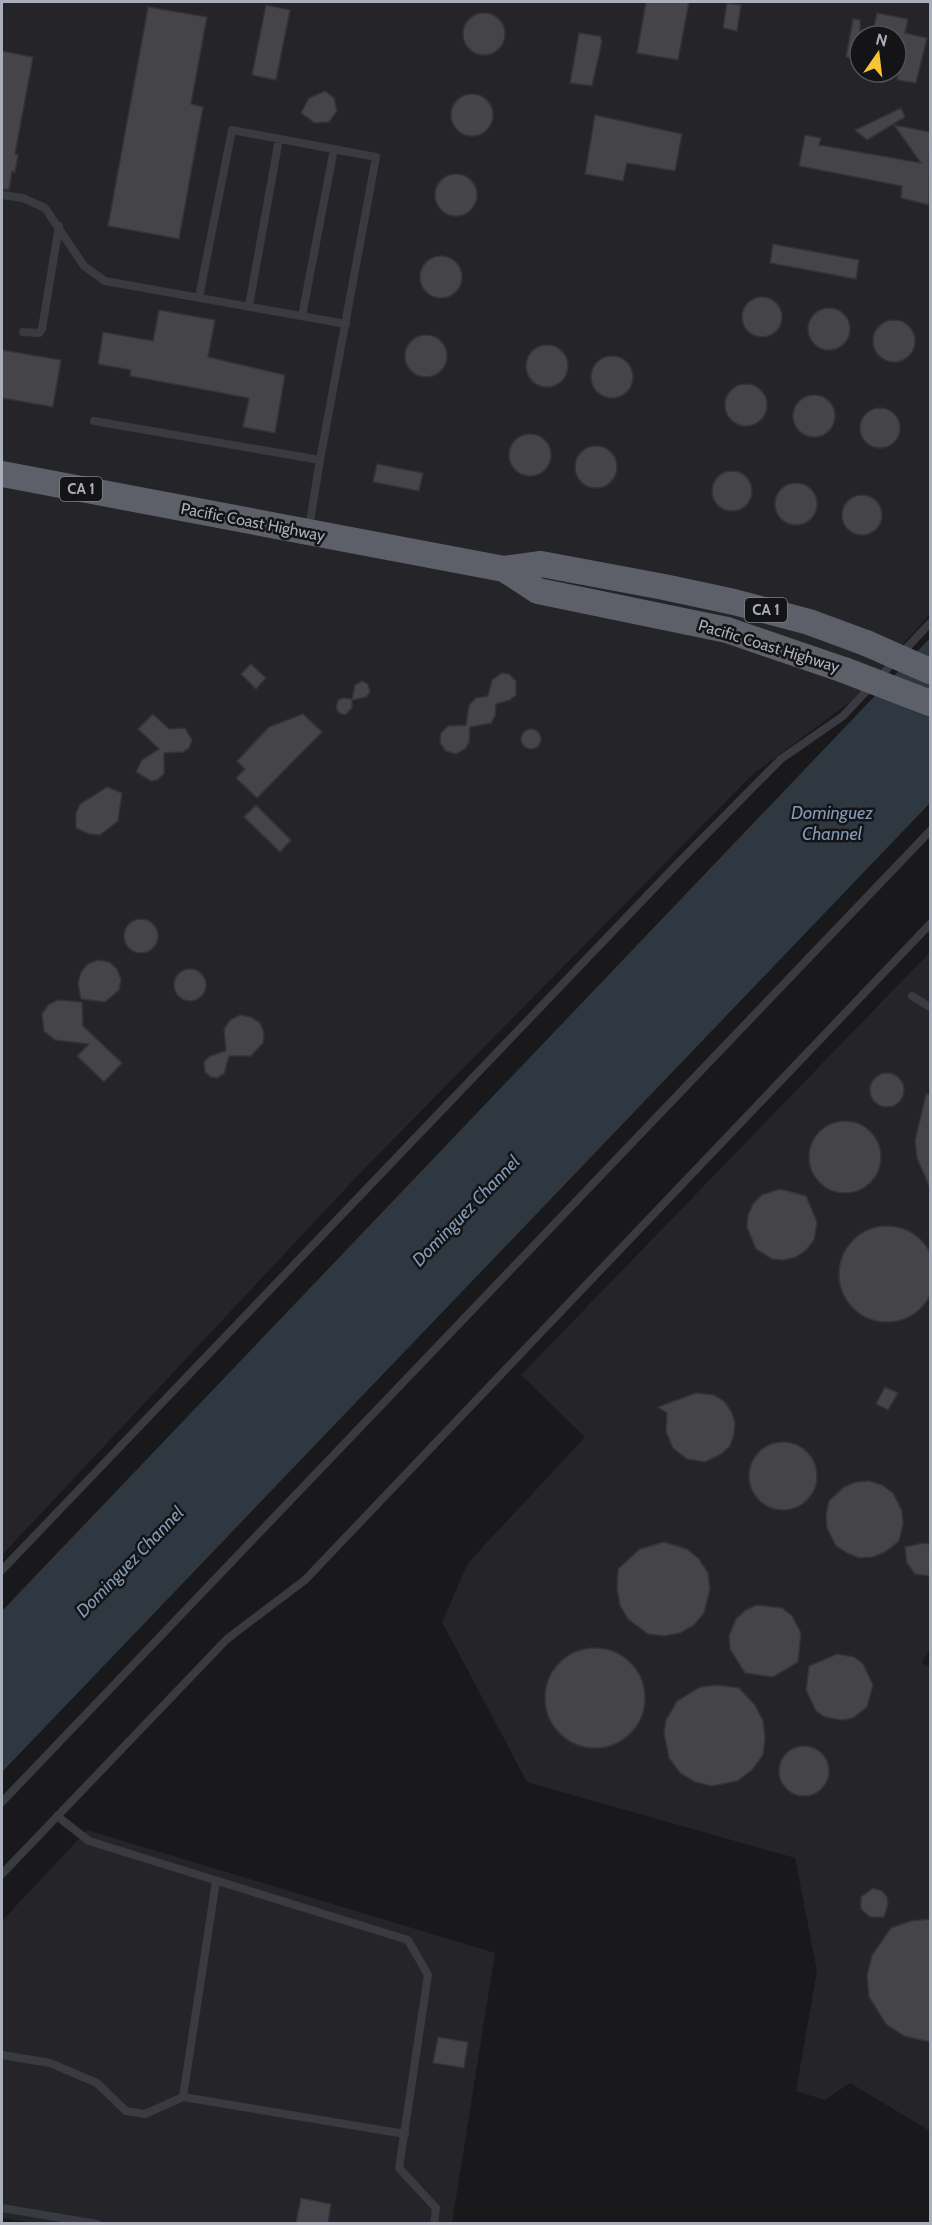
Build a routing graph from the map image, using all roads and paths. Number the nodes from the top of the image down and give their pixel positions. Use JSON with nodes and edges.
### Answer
{"nodes":[{"id":1,"x":279,"y":139,"type":"junction"},
{"id":2,"x":334,"y":149,"type":"junction"},
{"id":3,"x":2,"y":195,"type":"edge"},
{"id":4,"x":59,"y":226,"type":"junction"},
{"id":5,"x":199,"y":297,"type":"junction"},
{"id":6,"x":249,"y":306,"type":"junction"},
{"id":7,"x":302,"y":316,"type":"junction"},
{"id":8,"x":346,"y":324,"type":"junction"},
{"id":9,"x":23,"y":332,"type":"dead end"},
{"id":10,"x":94,"y":421,"type":"dead end"},
{"id":11,"x":320,"y":460,"type":"junction"},
{"id":12,"x":2,"y":474,"type":"edge"},
{"id":13,"x":308,"y":532,"type":"junction"},
{"id":14,"x":504,"y":569,"type":"junction"},
{"id":15,"x":930,"y":623,"type":"edge"},
{"id":16,"x":866,"y":644,"type":"junction"},
{"id":17,"x":930,"y":651,"type":"edge"},
{"id":18,"x":930,"y":671,"type":"edge"},
{"id":19,"x":930,"y":703,"type":"edge"},
{"id":20,"x":930,"y":831,"type":"edge"},
{"id":21,"x":930,"y":924,"type":"edge"},
{"id":22,"x":912,"y":996,"type":"dead end"},
{"id":23,"x":930,"y":1007,"type":"edge"},
{"id":24,"x":2,"y":1570,"type":"edge"},
{"id":25,"x":2,"y":1802,"type":"edge"},
{"id":26,"x":57,"y":1816,"type":"junction"},
{"id":27,"x":2,"y":1874,"type":"edge"},
{"id":28,"x":216,"y":1881,"type":"junction"},
{"id":29,"x":2,"y":2055,"type":"edge"},
{"id":30,"x":183,"y":2097,"type":"junction"},
{"id":31,"x":405,"y":2134,"type":"junction"},
{"id":32,"x":2,"y":2208,"type":"edge"},
{"id":33,"x":97,"y":2223,"type":"edge"},
{"id":34,"x":434,"y":2223,"type":"edge"}],
"edges":[{"from":1,"to":2,"type":"lane"},
{"from":1,"to":5,"type":"lane"},
{"from":1,"to":6,"type":"lane"},
{"from":2,"to":7,"type":"lane"},
{"from":2,"to":8,"type":"lane"},
{"from":3,"to":4,"type":"lane"},
{"from":4,"to":5,"type":"lane"},
{"from":4,"to":9,"type":"lane"},
{"from":5,"to":6,"type":"lane"},
{"from":6,"to":7,"type":"lane"},
{"from":7,"to":8,"type":"lane"},
{"from":8,"to":11,"type":"lane"},
{"from":10,"to":11,"type":"lane"},
{"from":11,"to":13,"type":"lane"},
{"from":12,"to":13,"type":"highway","name":"Pacific Coast Highway","number":"CA 1"},
{"from":13,"to":14,"type":"highway","name":"Pacific Coast Highway","number":"CA 1"},
{"from":14,"to":16,"type":"highway","name":"Pacific Coast Highway","number":"CA 1"},
{"from":14,"to":19,"type":"highway","name":"Pacific Coast Highway","number":"CA 1","bridge":true},
{"from":15,"to":24,"type":"lane"},
{"from":16,"to":17,"type":"highway","bridge":true},
{"from":16,"to":18,"type":"highway","name":"Pacific Coast Highway","number":"CA 1","bridge":true},
{"from":20,"to":25,"type":"lane"},
{"from":21,"to":26,"type":"lane"},
{"from":22,"to":23,"type":"lane"},
{"from":26,"to":27,"type":"lane"},
{"from":26,"to":28,"type":"lane"},
{"from":28,"to":30,"type":"lane"},
{"from":28,"to":31,"type":"lane"},
{"from":29,"to":30,"type":"lane"},
{"from":30,"to":31,"type":"lane"},
{"from":31,"to":34,"type":"lane"},
{"from":32,"to":33,"type":"lane"}]}
